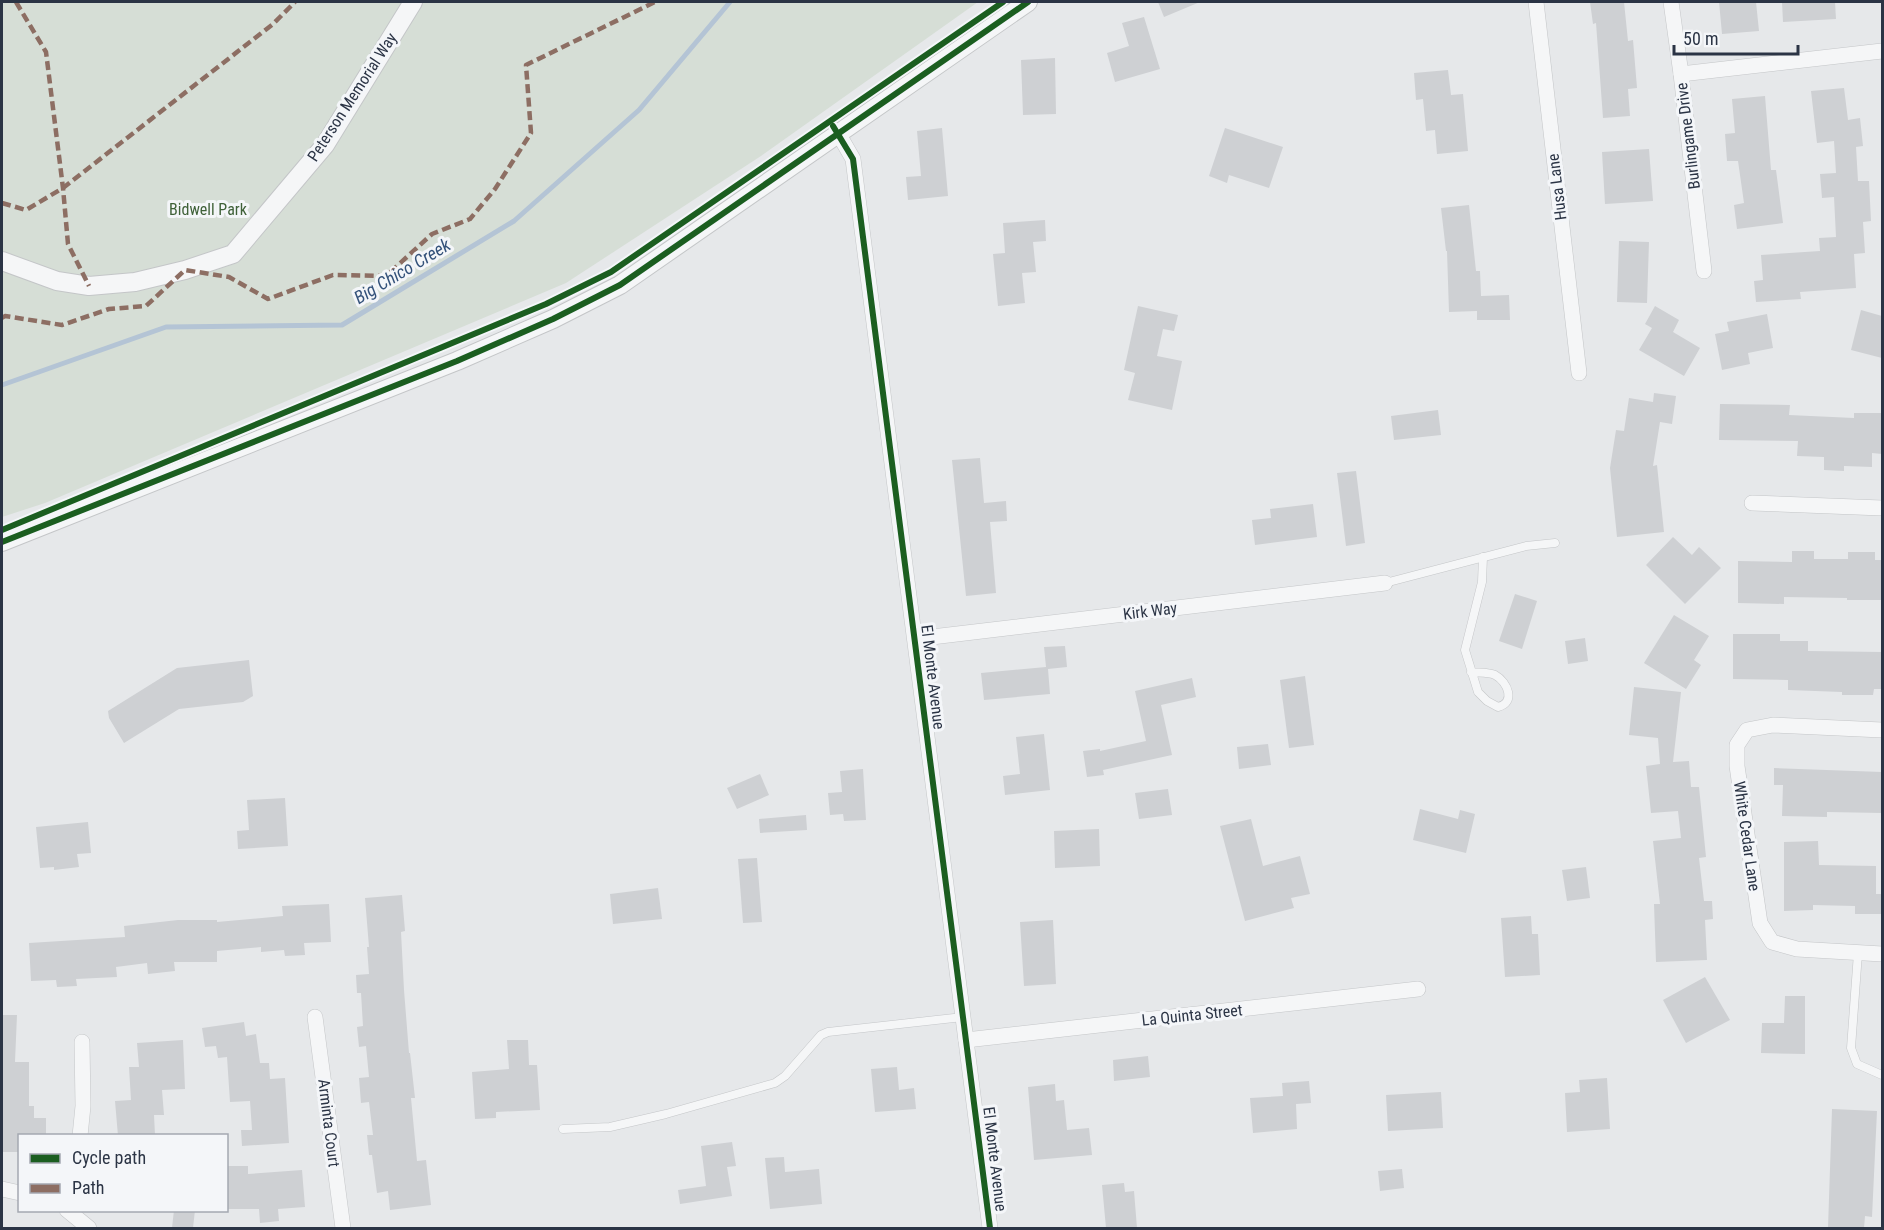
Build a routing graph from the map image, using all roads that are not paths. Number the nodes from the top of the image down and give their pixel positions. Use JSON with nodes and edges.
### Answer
{"nodes":[{"id":1,"x":413,"y":2,"type":"edge"},
{"id":2,"x":1028,"y":2,"type":"edge"},
{"id":3,"x":1536,"y":2,"type":"edge"},
{"id":4,"x":1671,"y":2,"type":"edge"},
{"id":5,"x":1882,"y":51,"type":"edge"},
{"id":6,"x":1681,"y":74,"type":"junction"},
{"id":7,"x":838,"y":133,"type":"junction"},
{"id":8,"x":2,"y":261,"type":"edge"},
{"id":9,"x":1704,"y":271,"type":"dead end"},
{"id":10,"x":1579,"y":373,"type":"dead end"},
{"id":11,"x":1752,"y":503,"type":"dead end"},
{"id":12,"x":1882,"y":508,"type":"edge"},
{"id":13,"x":2,"y":542,"type":"edge"},
{"id":14,"x":1555,"y":543,"type":"dead end"},
{"id":15,"x":1483,"y":557,"type":"junction"},
{"id":16,"x":1384,"y":583,"type":"joint"},
{"id":17,"x":915,"y":639,"type":"junction"},
{"id":18,"x":1471,"y":672,"type":"junction"},
{"id":19,"x":1882,"y":730,"type":"edge"},
{"id":20,"x":1858,"y":953,"type":"junction"},
{"id":21,"x":1882,"y":954,"type":"edge"},
{"id":22,"x":1418,"y":989,"type":"dead end"},
{"id":23,"x":315,"y":1017,"type":"dead end"},
{"id":24,"x":963,"y":1017,"type":"junction"},
{"id":25,"x":966,"y":1040,"type":"junction"},
{"id":26,"x":82,"y":1042,"type":"dead end"},
{"id":27,"x":1882,"y":1075,"type":"edge"},
{"id":28,"x":563,"y":1129,"type":"dead end"},
{"id":29,"x":80,"y":1134,"type":"edge"},
{"id":30,"x":2,"y":1189,"type":"edge"},
{"id":31,"x":18,"y":1193,"type":"edge"},
{"id":32,"x":69,"y":1212,"type":"edge"},
{"id":33,"x":89,"y":1228,"type":"edge"},
{"id":34,"x":343,"y":1228,"type":"edge"},
{"id":35,"x":990,"y":1228,"type":"edge"}],
"edges":[{"from":1,"to":8,"type":"street","name":"Peterson Memorial Way"},
{"from":2,"to":7,"type":"street"},
{"from":3,"to":10,"type":"street","name":"Husa Lane"},
{"from":4,"to":6,"type":"street","name":"Burlingame Drive"},
{"from":5,"to":6,"type":"street"},
{"from":6,"to":9,"type":"street","name":"Burlingame Drive"},
{"from":7,"to":13,"type":"street"},
{"from":7,"to":17,"type":"street","name":"El Monte Avenue"},
{"from":11,"to":12,"type":"street"},
{"from":14,"to":15,"type":"lane"},
{"from":15,"to":16,"type":"lane"},
{"from":15,"to":18,"type":"lane"},
{"from":16,"to":17,"type":"street","name":"Kirk Way"},
{"from":17,"to":24,"type":"street","name":"El Monte Avenue"},
{"from":18,"to":18,"type":"lane"},
{"from":19,"to":20,"type":"street","name":"White Cedar Lane"},
{"from":20,"to":21,"type":"street"},
{"from":20,"to":27,"type":"lane"},
{"from":22,"to":25,"type":"street","name":"La Quinta Street"},
{"from":23,"to":34,"type":"street","name":"Arminta Court"},
{"from":24,"to":25,"type":"street","name":"El Monte Avenue"},
{"from":24,"to":28,"type":"lane"},
{"from":25,"to":35,"type":"street","name":"El Monte Avenue"},
{"from":26,"to":29,"type":"street"},
{"from":30,"to":31,"type":"street"},
{"from":32,"to":33,"type":"street"}]}
